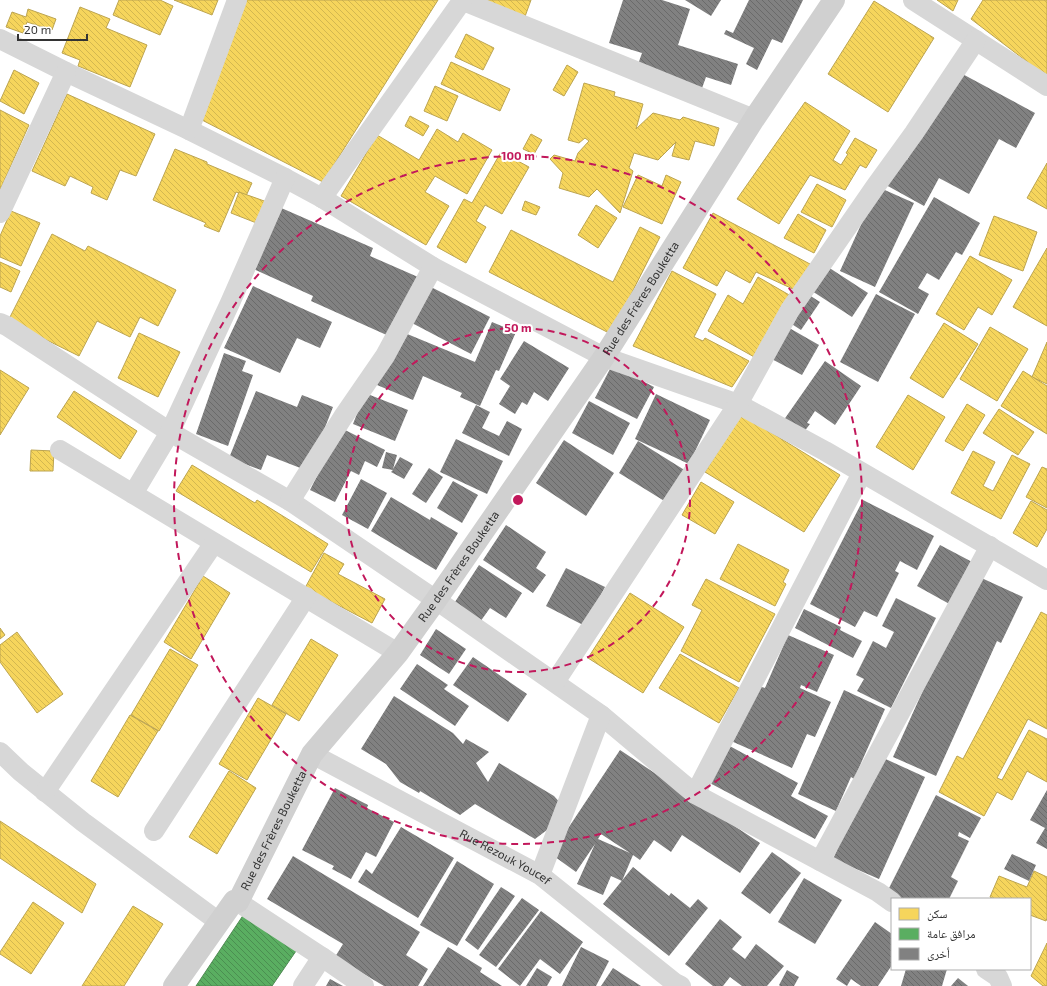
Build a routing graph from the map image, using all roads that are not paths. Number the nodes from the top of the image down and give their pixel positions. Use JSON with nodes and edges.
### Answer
{"nodes":[{"id":1,"x":238,"y":0,"type":"edge"},
{"id":2,"x":461,"y":0,"type":"edge"},
{"id":3,"x":834,"y":0,"type":"edge"},
{"id":4,"x":913,"y":0,"type":"edge"},
{"id":5,"x":0,"y":39,"type":"edge"},
{"id":6,"x":976,"y":40,"type":"junction"},
{"id":7,"x":66,"y":72,"type":"junction"},
{"id":8,"x":1047,"y":86,"type":"edge"},
{"id":9,"x":754,"y":119,"type":"junction"},
{"id":10,"x":189,"y":130,"type":"junction"},
{"id":11,"x":285,"y":178,"type":"junction"},
{"id":12,"x":322,"y":198,"type":"junction"},
{"id":13,"x":0,"y":213,"type":"edge"},
{"id":14,"x":433,"y":267,"type":"junction"},
{"id":15,"x":0,"y":323,"type":"edge"},
{"id":16,"x":604,"y":358,"type":"junction"},
{"id":17,"x":738,"y":404,"type":"junction"},
{"id":18,"x":170,"y":432,"type":"junction"},
{"id":19,"x":60,"y":450,"type":"dead end"},
{"id":20,"x":862,"y":473,"type":"junction"},
{"id":21,"x":133,"y":494,"type":"junction"},
{"id":22,"x":290,"y":501,"type":"junction"},
{"id":23,"x":214,"y":543,"type":"junction"},
{"id":24,"x":990,"y":546,"type":"junction"},
{"id":25,"x":1047,"y":580,"type":"edge"},
{"id":26,"x":306,"y":597,"type":"junction"},
{"id":27,"x":436,"y":600,"type":"junction"},
{"id":28,"x":398,"y":653,"type":"junction"},
{"id":29,"x":555,"y":682,"type":"junction"},
{"id":30,"x":601,"y":715,"type":"junction"},
{"id":31,"x":0,"y":752,"type":"edge"},
{"id":32,"x":312,"y":754,"type":"junction"},
{"id":33,"x":45,"y":792,"type":"junction"},
{"id":34,"x":695,"y":794,"type":"junction"},
{"id":35,"x":154,"y":831,"type":"dead end"},
{"id":36,"x":820,"y":861,"type":"junction"},
{"id":37,"x":540,"y":875,"type":"junction"},
{"id":38,"x":891,"y":901,"type":"edge"},
{"id":39,"x":238,"y":902,"type":"junction"},
{"id":40,"x":219,"y":922,"type":"junction"},
{"id":41,"x":322,"y":957,"type":"junction"},
{"id":42,"x":988,"y":970,"type":"edge"},
{"id":43,"x":676,"y":985,"type":"edge"},
{"id":44,"x":174,"y":986,"type":"edge"},
{"id":45,"x":303,"y":986,"type":"edge"},
{"id":46,"x":364,"y":986,"type":"edge"},
{"id":47,"x":1002,"y":986,"type":"edge"}],
"edges":[{"from":1,"to":10,"type":"street"},
{"from":2,"to":9,"type":"street"},
{"from":2,"to":12,"type":"street"},
{"from":3,"to":9,"type":"main road","name":"Rue des Frères Bouketta"},
{"from":4,"to":6,"type":"street"},
{"from":5,"to":7,"type":"street"},
{"from":6,"to":8,"type":"street"},
{"from":6,"to":17,"type":"street"},
{"from":7,"to":10,"type":"street"},
{"from":7,"to":13,"type":"street"},
{"from":9,"to":16,"type":"main road","name":"Rue des Frères Bouketta"},
{"from":10,"to":11,"type":"street"},
{"from":11,"to":12,"type":"street"},
{"from":11,"to":18,"type":"street"},
{"from":12,"to":14,"type":"street"},
{"from":14,"to":16,"type":"street"},
{"from":14,"to":22,"type":"street"},
{"from":15,"to":18,"type":"street"},
{"from":16,"to":17,"type":"street"},
{"from":16,"to":27,"type":"main road","name":"Rue des Frères Bouketta"},
{"from":17,"to":20,"type":"street"},
{"from":17,"to":29,"type":"street"},
{"from":18,"to":21,"type":"street"},
{"from":18,"to":22,"type":"street"},
{"from":19,"to":21,"type":"street"},
{"from":20,"to":24,"type":"street"},
{"from":20,"to":34,"type":"street"},
{"from":21,"to":23,"type":"street"},
{"from":22,"to":27,"type":"street"},
{"from":23,"to":26,"type":"street"},
{"from":23,"to":33,"type":"street"},
{"from":24,"to":25,"type":"street"},
{"from":24,"to":36,"type":"street"},
{"from":26,"to":28,"type":"street"},
{"from":26,"to":35,"type":"street"},
{"from":27,"to":28,"type":"main road","name":"Rue des Frères Bouketta"},
{"from":27,"to":29,"type":"street"},
{"from":28,"to":32,"type":"main road","name":"Rue des Frères Bouketta"},
{"from":29,"to":30,"type":"street"},
{"from":30,"to":34,"type":"street"},
{"from":30,"to":37,"type":"street"},
{"from":31,"to":33,"type":"street"},
{"from":32,"to":37,"type":"street","name":"Rue Rezouk Youcef"},
{"from":32,"to":39,"type":"main road","name":"Rue des Frères Bouketta"},
{"from":33,"to":40,"type":"street"},
{"from":34,"to":36,"type":"street"},
{"from":36,"to":38,"type":"street"},
{"from":37,"to":43,"type":"street","name":"Rue Rezouk Youcef"},
{"from":39,"to":40,"type":"main road","name":"Rue des Frères Bouketta"},
{"from":39,"to":41,"type":"street"},
{"from":40,"to":44,"type":"main road","name":"Rue des Frères Bouketta"},
{"from":41,"to":45,"type":"street"},
{"from":41,"to":46,"type":"street"},
{"from":42,"to":47,"type":"street"}]}
